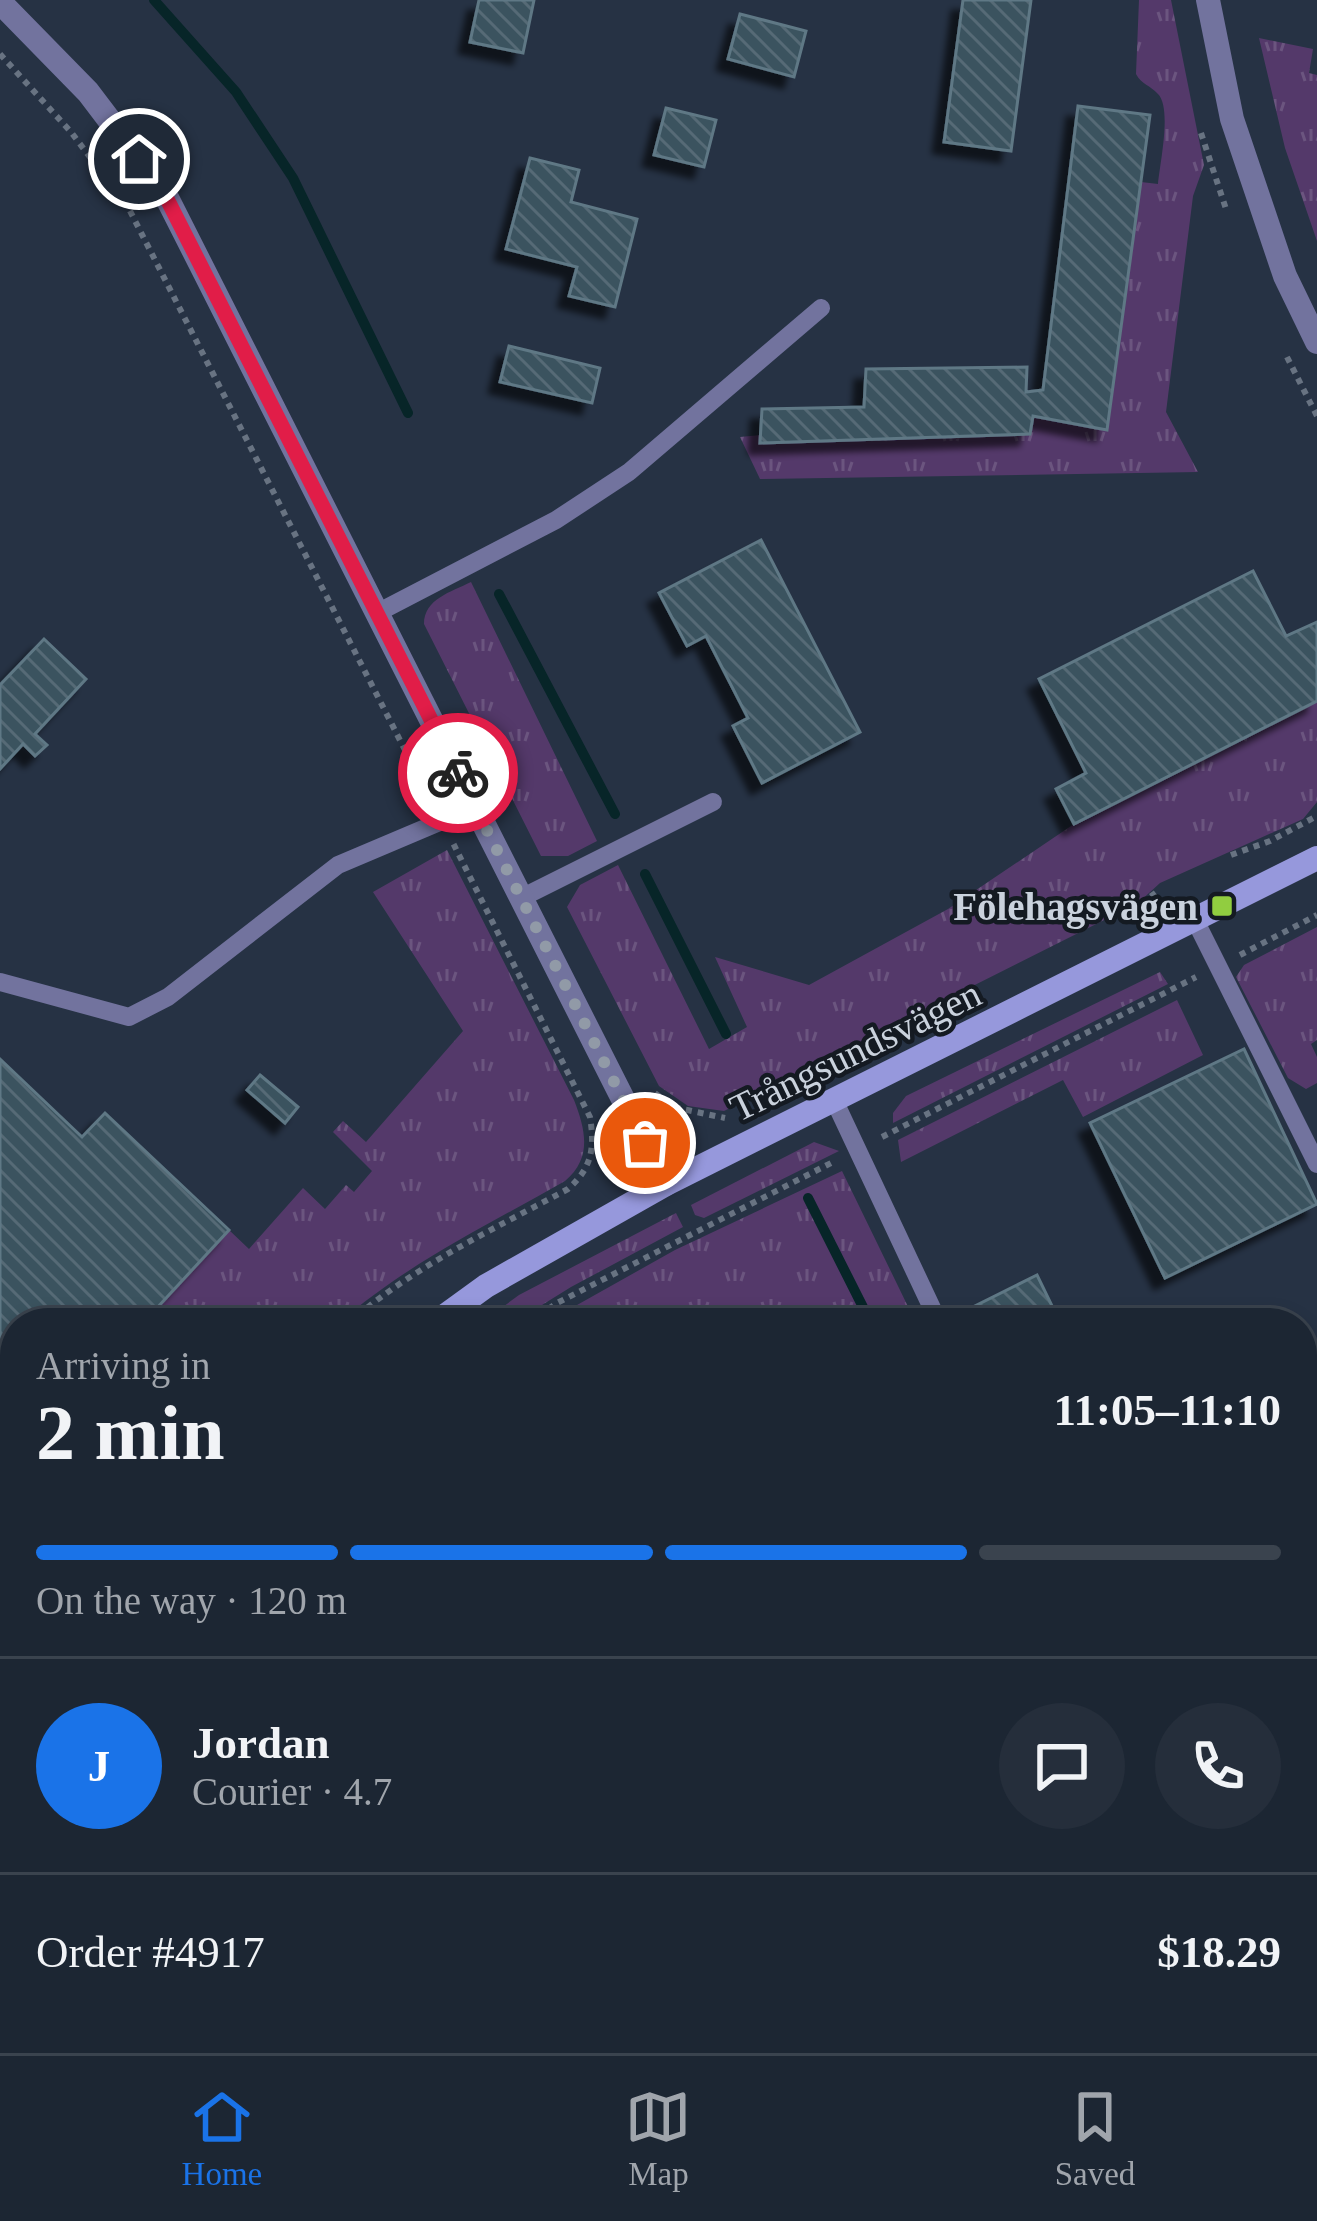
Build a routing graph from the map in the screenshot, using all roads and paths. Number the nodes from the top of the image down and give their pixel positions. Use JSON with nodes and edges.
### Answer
{"nodes":[{"id":1,"x":1208,"y":0,"type":"edge"},
{"id":2,"x":0,"y":2,"type":"edge"},
{"id":3,"x":0,"y":54,"type":"edge"},
{"id":4,"x":821,"y":308,"type":"dead end"},
{"id":5,"x":1317,"y":342,"type":"edge"},
{"id":6,"x":377,"y":613,"type":"junction"},
{"id":7,"x":713,"y":802,"type":"dead end"},
{"id":8,"x":475,"y":807,"type":"junction"},
{"id":9,"x":1317,"y":816,"type":"edge"},
{"id":10,"x":442,"y":821,"type":"junction"},
{"id":11,"x":1232,"y":855,"type":"dead end"},
{"id":12,"x":1317,"y":858,"type":"edge"},
{"id":13,"x":1158,"y":891,"type":"dead end"},
{"id":14,"x":521,"y":898,"type":"junction"},
{"id":15,"x":1317,"y":915,"type":"edge"},
{"id":16,"x":1195,"y":920,"type":"junction"},
{"id":17,"x":1109,"y":926,"type":"dead end"},
{"id":18,"x":1217,"y":966,"type":"junction"},
{"id":19,"x":0,"y":982,"type":"edge"},
{"id":20,"x":650,"y":1088,"type":"dead end"},
{"id":21,"x":835,"y":1102,"type":"junction"},
{"id":22,"x":743,"y":1113,"type":"dead end"},
{"id":23,"x":858,"y":1150,"type":"junction"},
{"id":24,"x":1317,"y":1165,"type":"edge"},
{"id":25,"x":666,"y":1184,"type":"junction"},
{"id":26,"x":366,"y":1308,"type":"edge"},
{"id":27,"x":456,"y":1308,"type":"edge"},
{"id":28,"x":550,"y":1308,"type":"edge"},
{"id":29,"x":932,"y":1308,"type":"edge"}],
"edges":[{"from":1,"to":5,"type":"street"},
{"from":2,"to":6,"type":"street"},
{"from":3,"to":10,"type":"path"},
{"from":4,"to":6,"type":"lane"},
{"from":6,"to":8,"type":"street"},
{"from":7,"to":14,"type":"lane"},
{"from":8,"to":10,"type":"lane"},
{"from":8,"to":14,"type":"street"},
{"from":9,"to":11,"type":"path"},
{"from":10,"to":19,"type":"lane"},
{"from":10,"to":26,"type":"path"},
{"from":12,"to":16,"type":"main road","name":"Trångsundsvägen"},
{"from":13,"to":17,"type":"path"},
{"from":14,"to":25,"type":"street"},
{"from":15,"to":18,"type":"path"},
{"from":16,"to":18,"type":"lane"},
{"from":16,"to":21,"type":"main road","name":"Trångsundsvägen"},
{"from":18,"to":23,"type":"path"},
{"from":18,"to":24,"type":"lane"},
{"from":20,"to":22,"type":"path"},
{"from":21,"to":23,"type":"lane"},
{"from":21,"to":25,"type":"main road","name":"Trångsundsvägen"},
{"from":23,"to":28,"type":"path"},
{"from":23,"to":29,"type":"lane"},
{"from":25,"to":27,"type":"main road","name":"Trångsundsvägen"}]}
